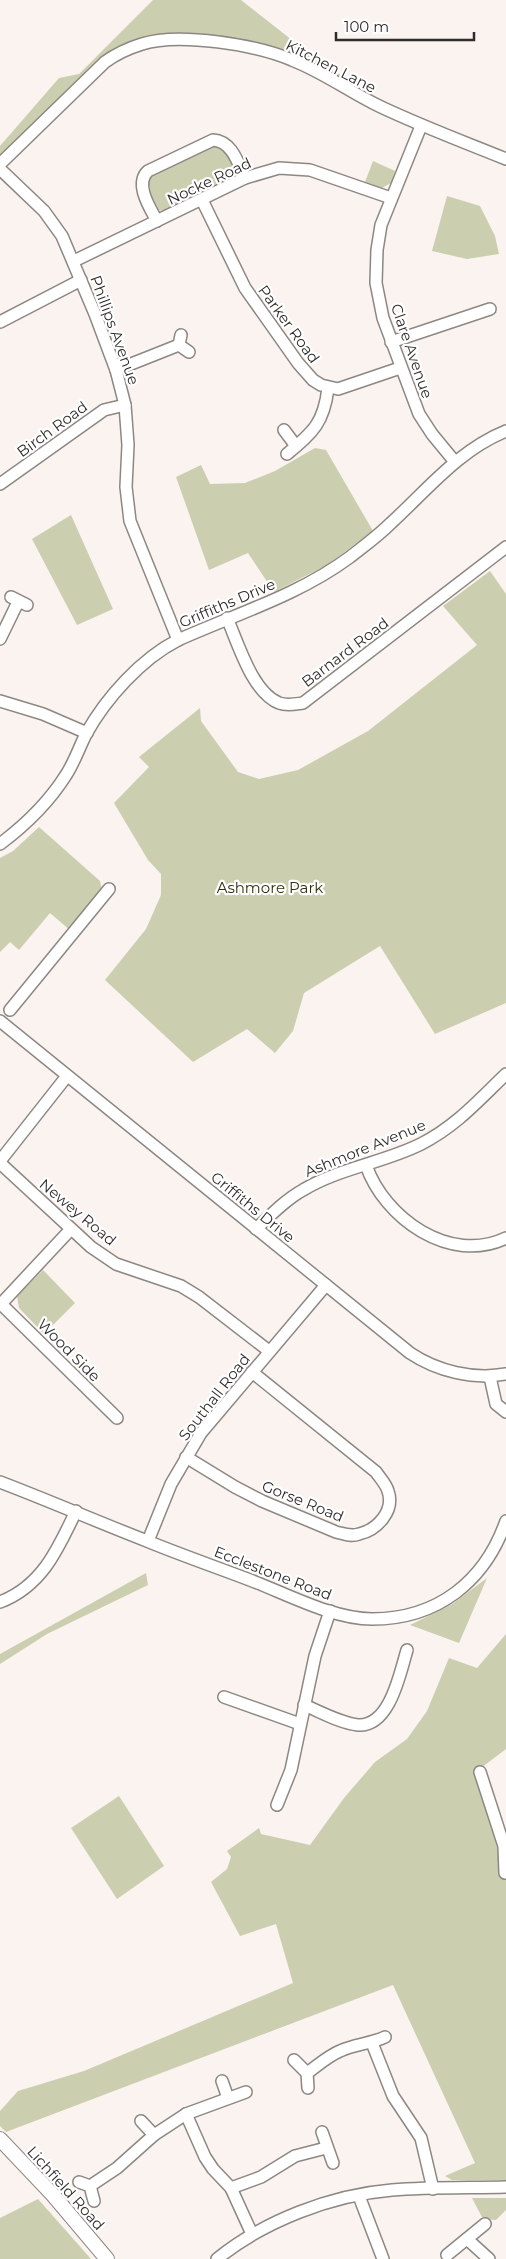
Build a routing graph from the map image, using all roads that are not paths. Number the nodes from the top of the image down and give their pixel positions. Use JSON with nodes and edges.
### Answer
{"nodes":[{"id":1,"x":421,"y":126,"type":"junction"},
{"id":2,"x":506,"y":159,"type":"edge"},
{"id":3,"x":0,"y":164,"type":"edge"},
{"id":4,"x":0,"y":169,"type":"edge"},
{"id":5,"x":245,"y":178,"type":"junction"},
{"id":6,"x":391,"y":198,"type":"junction"},
{"id":7,"x":202,"y":200,"type":"junction"},
{"id":8,"x":157,"y":221,"type":"junction"},
{"id":9,"x":74,"y":262,"type":"junction"},
{"id":10,"x":82,"y":280,"type":"junction"},
{"id":11,"x":490,"y":309,"type":"dead end"},
{"id":12,"x":0,"y":322,"type":"edge"},
{"id":13,"x":391,"y":342,"type":"junction"},
{"id":14,"x":183,"y":344,"type":"dead end"},
{"id":15,"x":400,"y":368,"type":"junction"},
{"id":16,"x":116,"y":370,"type":"junction"},
{"id":17,"x":328,"y":388,"type":"junction"},
{"id":18,"x":125,"y":405,"type":"junction"},
{"id":19,"x":284,"y":430,"type":"dead end"},
{"id":20,"x":506,"y":431,"type":"edge"},
{"id":21,"x":296,"y":446,"type":"junction"},
{"id":22,"x":286,"y":454,"type":"dead end"},
{"id":23,"x":455,"y":462,"type":"junction"},
{"id":24,"x":0,"y":484,"type":"edge"},
{"id":25,"x":506,"y":548,"type":"edge"},
{"id":26,"x":19,"y":602,"type":"dead end"},
{"id":27,"x":227,"y":618,"type":"junction"},
{"id":28,"x":0,"y":639,"type":"edge"},
{"id":29,"x":178,"y":640,"type":"junction"},
{"id":30,"x":0,"y":700,"type":"edge"},
{"id":31,"x":86,"y":734,"type":"junction"},
{"id":32,"x":0,"y":844,"type":"edge"},
{"id":33,"x":109,"y":889,"type":"dead end"},
{"id":34,"x":10,"y":1010,"type":"dead end"},
{"id":35,"x":0,"y":1021,"type":"edge"},
{"id":36,"x":506,"y":1074,"type":"edge"},
{"id":37,"x":67,"y":1076,"type":"junction"},
{"id":38,"x":0,"y":1162,"type":"edge"},
{"id":39,"x":366,"y":1165,"type":"junction"},
{"id":40,"x":71,"y":1229,"type":"junction"},
{"id":41,"x":256,"y":1229,"type":"junction"},
{"id":42,"x":506,"y":1238,"type":"edge"},
{"id":43,"x":326,"y":1285,"type":"junction"},
{"id":44,"x":0,"y":1305,"type":"edge"},
{"id":45,"x":269,"y":1351,"type":"junction"},
{"id":46,"x":252,"y":1372,"type":"junction"},
{"id":47,"x":506,"y":1374,"type":"edge"},
{"id":48,"x":490,"y":1376,"type":"junction"},
{"id":49,"x":506,"y":1412,"type":"edge"},
{"id":50,"x":117,"y":1418,"type":"dead end"},
{"id":51,"x":186,"y":1457,"type":"junction"},
{"id":52,"x":0,"y":1482,"type":"edge"},
{"id":53,"x":76,"y":1512,"type":"junction"},
{"id":54,"x":506,"y":1521,"type":"edge"},
{"id":55,"x":148,"y":1541,"type":"junction"},
{"id":56,"x":0,"y":1602,"type":"edge"},
{"id":57,"x":330,"y":1612,"type":"junction"},
{"id":58,"x":407,"y":1650,"type":"dead end"},
{"id":59,"x":224,"y":1697,"type":"dead end"},
{"id":60,"x":304,"y":1705,"type":"junction"},
{"id":61,"x":300,"y":1724,"type":"junction"},
{"id":62,"x":480,"y":1772,"type":"dead end"},
{"id":63,"x":277,"y":1805,"type":"dead end"},
{"id":64,"x":505,"y":1846,"type":"edge"},
{"id":65,"x":504,"y":1873,"type":"dead end"},
{"id":66,"x":385,"y":2037,"type":"dead end"},
{"id":67,"x":372,"y":2043,"type":"junction"},
{"id":68,"x":294,"y":2060,"type":"dead end"},
{"id":69,"x":307,"y":2073,"type":"junction"},
{"id":70,"x":222,"y":2081,"type":"dead end"},
{"id":71,"x":308,"y":2088,"type":"dead end"},
{"id":72,"x":246,"y":2092,"type":"dead end"},
{"id":73,"x":228,"y":2098,"type":"junction"},
{"id":74,"x":186,"y":2114,"type":"junction"},
{"id":75,"x":141,"y":2121,"type":"dead end"},
{"id":76,"x":322,"y":2132,"type":"dead end"},
{"id":77,"x":154,"y":2135,"type":"junction"},
{"id":78,"x":0,"y":2139,"type":"edge"},
{"id":79,"x":326,"y":2148,"type":"junction"},
{"id":80,"x":333,"y":2162,"type":"dead end"},
{"id":81,"x":78,"y":2182,"type":"dead end"},
{"id":82,"x":90,"y":2186,"type":"junction"},
{"id":83,"x":506,"y":2187,"type":"edge"},
{"id":84,"x":231,"y":2188,"type":"junction"},
{"id":85,"x":433,"y":2189,"type":"junction"},
{"id":86,"x":359,"y":2196,"type":"junction"},
{"id":87,"x":94,"y":2201,"type":"dead end"},
{"id":88,"x":485,"y":2224,"type":"dead end"},
{"id":89,"x":252,"y":2234,"type":"junction"},
{"id":90,"x":467,"y":2239,"type":"junction"},
{"id":91,"x":447,"y":2255,"type":"dead end"},
{"id":92,"x":108,"y":2259,"type":"edge"},
{"id":93,"x":217,"y":2259,"type":"edge"},
{"id":94,"x":384,"y":2259,"type":"edge"},
{"id":95,"x":489,"y":2259,"type":"edge"}],
"edges":[{"from":1,"to":2,"type":"street","name":"Kitchen Lane"},
{"from":1,"to":3,"type":"street","name":"Kitchen Lane"},
{"from":1,"to":6,"type":"street","name":"Clare Avenue"},
{"from":4,"to":9,"type":"street","name":"Phillips Avenue"},
{"from":5,"to":6,"type":"street","name":"Nocke Road"},
{"from":5,"to":7,"type":"street","name":"Nocke Road"},
{"from":5,"to":8,"type":"street"},
{"from":6,"to":13,"type":"street","name":"Clare Avenue"},
{"from":7,"to":8,"type":"street","name":"Nocke Road"},
{"from":7,"to":17,"type":"street","name":"Parker Road"},
{"from":8,"to":9,"type":"street","name":"Nocke Road"},
{"from":9,"to":10,"type":"street","name":"Phillips Avenue"},
{"from":10,"to":12,"type":"street"},
{"from":10,"to":16,"type":"street","name":"Phillips Avenue"},
{"from":11,"to":13,"type":"street"},
{"from":13,"to":15,"type":"street","name":"Clare Avenue"},
{"from":14,"to":16,"type":"street"},
{"from":15,"to":17,"type":"street"},
{"from":15,"to":23,"type":"street","name":"Clare Avenue"},
{"from":16,"to":18,"type":"street","name":"Phillips Avenue"},
{"from":17,"to":21,"type":"street"},
{"from":18,"to":24,"type":"street","name":"Birch Road"},
{"from":18,"to":29,"type":"street","name":"Phillips Avenue"},
{"from":19,"to":21,"type":"street"},
{"from":20,"to":23,"type":"street","name":"Griffiths Drive"},
{"from":21,"to":22,"type":"street"},
{"from":23,"to":27,"type":"street","name":"Griffiths Drive"},
{"from":25,"to":27,"type":"street","name":"Barnard Road"},
{"from":26,"to":28,"type":"street"},
{"from":27,"to":29,"type":"street","name":"Griffiths Drive"},
{"from":29,"to":31,"type":"street","name":"Griffiths Drive"},
{"from":30,"to":31,"type":"street"},
{"from":31,"to":32,"type":"street","name":"Griffiths Drive"},
{"from":33,"to":34,"type":"street"},
{"from":35,"to":37,"type":"street","name":"Griffiths Drive"},
{"from":36,"to":39,"type":"street","name":"Ashmore Avenue"},
{"from":37,"to":38,"type":"street"},
{"from":37,"to":41,"type":"street","name":"Griffiths Drive"},
{"from":38,"to":40,"type":"street","name":"Newey Road"},
{"from":39,"to":41,"type":"street","name":"Ashmore Avenue"},
{"from":39,"to":42,"type":"street"},
{"from":40,"to":44,"type":"street"},
{"from":40,"to":45,"type":"street","name":"Newey Road"},
{"from":41,"to":43,"type":"street","name":"Griffiths Drive"},
{"from":43,"to":45,"type":"street","name":"Southall Road"},
{"from":43,"to":48,"type":"street","name":"Griffiths Drive"},
{"from":44,"to":50,"type":"street","name":"Wood Side"},
{"from":45,"to":46,"type":"street","name":"Southall Road"},
{"from":46,"to":51,"type":"street","name":"Southall Road"},
{"from":46,"to":51,"type":"street","name":"Gorse Road"},
{"from":47,"to":48,"type":"street","name":"Griffiths Drive"},
{"from":48,"to":49,"type":"street"},
{"from":51,"to":55,"type":"street","name":"Southall Road"},
{"from":52,"to":53,"type":"street","name":"Ecclestone Road"},
{"from":53,"to":55,"type":"street","name":"Ecclestone Road"},
{"from":53,"to":56,"type":"street"},
{"from":54,"to":57,"type":"street","name":"Ecclestone Road"},
{"from":55,"to":57,"type":"street","name":"Ecclestone Road"},
{"from":57,"to":60,"type":"street"},
{"from":58,"to":60,"type":"street"},
{"from":59,"to":61,"type":"street"},
{"from":60,"to":61,"type":"street"},
{"from":61,"to":63,"type":"street"},
{"from":62,"to":64,"type":"street"},
{"from":64,"to":65,"type":"street"},
{"from":66,"to":67,"type":"street"},
{"from":67,"to":69,"type":"street"},
{"from":67,"to":85,"type":"street"},
{"from":68,"to":69,"type":"street"},
{"from":69,"to":71,"type":"street"},
{"from":70,"to":73,"type":"street"},
{"from":72,"to":73,"type":"street"},
{"from":73,"to":74,"type":"street"},
{"from":74,"to":77,"type":"street"},
{"from":74,"to":84,"type":"street"},
{"from":75,"to":77,"type":"street"},
{"from":76,"to":79,"type":"street"},
{"from":77,"to":82,"type":"street"},
{"from":78,"to":92,"type":"main road","name":"Lichfield Road"},
{"from":79,"to":80,"type":"street"},
{"from":79,"to":84,"type":"street"},
{"from":81,"to":82,"type":"street"},
{"from":82,"to":87,"type":"street"},
{"from":83,"to":85,"type":"street"},
{"from":84,"to":89,"type":"street"},
{"from":85,"to":86,"type":"street"},
{"from":86,"to":89,"type":"street"},
{"from":86,"to":94,"type":"street"},
{"from":88,"to":90,"type":"street"},
{"from":89,"to":93,"type":"street"},
{"from":90,"to":91,"type":"street"},
{"from":90,"to":95,"type":"street"}]}
